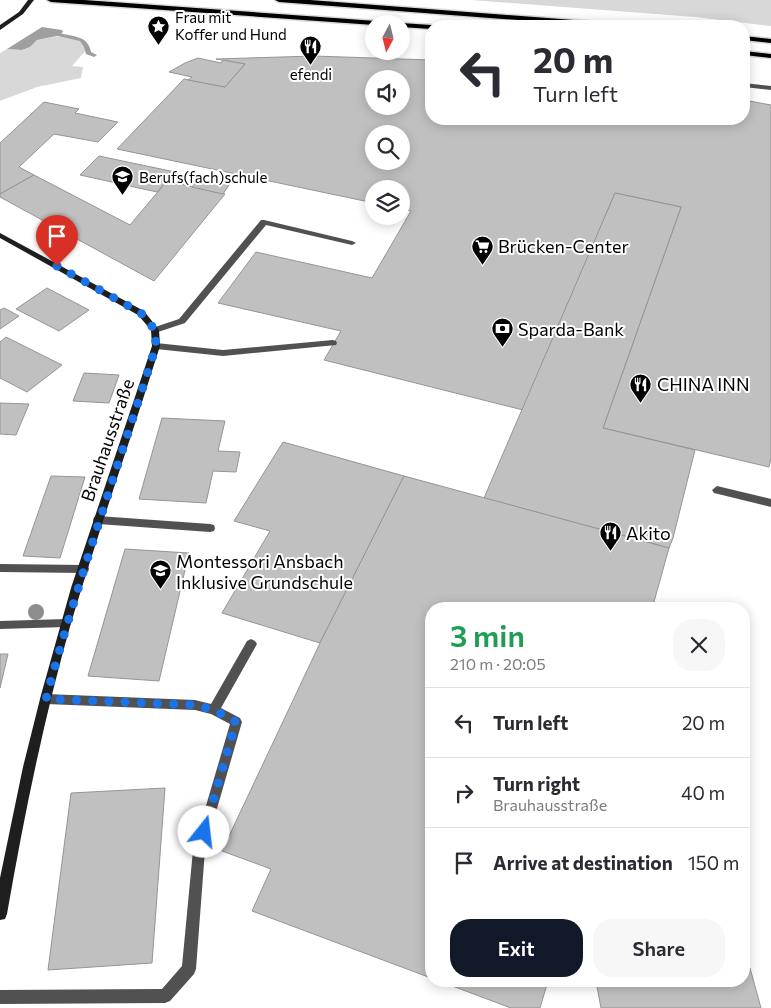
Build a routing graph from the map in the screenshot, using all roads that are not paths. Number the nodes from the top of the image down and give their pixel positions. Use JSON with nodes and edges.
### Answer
{"nodes":[{"id":1,"x":31,"y":0,"type":"edge"},
{"id":2,"x":51,"y":0,"type":"edge"},
{"id":3,"x":278,"y":0,"type":"edge"},
{"id":4,"x":546,"y":20,"type":"edge"},
{"id":5,"x":365,"y":22,"type":"edge"},
{"id":6,"x":410,"y":26,"type":"edge"},
{"id":7,"x":425,"y":27,"type":"edge"},
{"id":8,"x":0,"y":28,"type":"edge"},
{"id":9,"x":750,"y":39,"type":"edge"},
{"id":10,"x":771,"y":42,"type":"edge"},
{"id":11,"x":750,"y":54,"type":"edge"},
{"id":12,"x":771,"y":56,"type":"edge"},
{"id":13,"x":750,"y":86,"type":"edge"},
{"id":14,"x":771,"y":88,"type":"edge"},
{"id":15,"x":0,"y":235,"type":"edge"},
{"id":16,"x":352,"y":243,"type":"dead end"},
{"id":17,"x":155,"y":330,"type":"junction"},
{"id":18,"x":333,"y":343,"type":"dead end"},
{"id":19,"x":156,"y":346,"type":"junction"},
{"id":20,"x":717,"y":490,"type":"dead end"},
{"id":21,"x":771,"y":503,"type":"edge"},
{"id":22,"x":98,"y":520,"type":"junction"},
{"id":23,"x":210,"y":528,"type":"dead end"},
{"id":24,"x":0,"y":568,"type":"edge"},
{"id":25,"x":84,"y":569,"type":"junction"},
{"id":26,"x":66,"y":623,"type":"junction"},
{"id":27,"x":0,"y":625,"type":"edge"},
{"id":28,"x":251,"y":644,"type":"dead end"},
{"id":29,"x":46,"y":699,"type":"junction"},
{"id":30,"x":214,"y":710,"type":"junction"},
{"id":31,"x":0,"y":914,"type":"edge"},
{"id":32,"x":0,"y":997,"type":"edge"}],
"edges":[{"from":1,"to":8,"type":"main road"},
{"from":2,"to":5,"type":"main road"},
{"from":3,"to":4,"type":"main road"},
{"from":6,"to":7,"type":"main road"},
{"from":9,"to":10,"type":"main road"},
{"from":11,"to":12,"type":"main road"},
{"from":13,"to":14,"type":"street"},
{"from":15,"to":17,"type":"main road"},
{"from":16,"to":17,"type":"street"},
{"from":17,"to":19,"type":"main road","name":"Brauhausstraße"},
{"from":18,"to":19,"type":"street"},
{"from":19,"to":22,"type":"main road","name":"Brauhausstraße"},
{"from":20,"to":21,"type":"street"},
{"from":22,"to":23,"type":"street"},
{"from":22,"to":25,"type":"main road","name":"Brauhausstraße"},
{"from":24,"to":25,"type":"street"},
{"from":25,"to":26,"type":"main road","name":"Brauhausstraße"},
{"from":26,"to":27,"type":"street"},
{"from":26,"to":29,"type":"main road","name":"Brauhausstraße"},
{"from":28,"to":30,"type":"street"},
{"from":29,"to":30,"type":"street"},
{"from":29,"to":31,"type":"main road","name":"Brauhausstraße"},
{"from":30,"to":32,"type":"street"}]}
